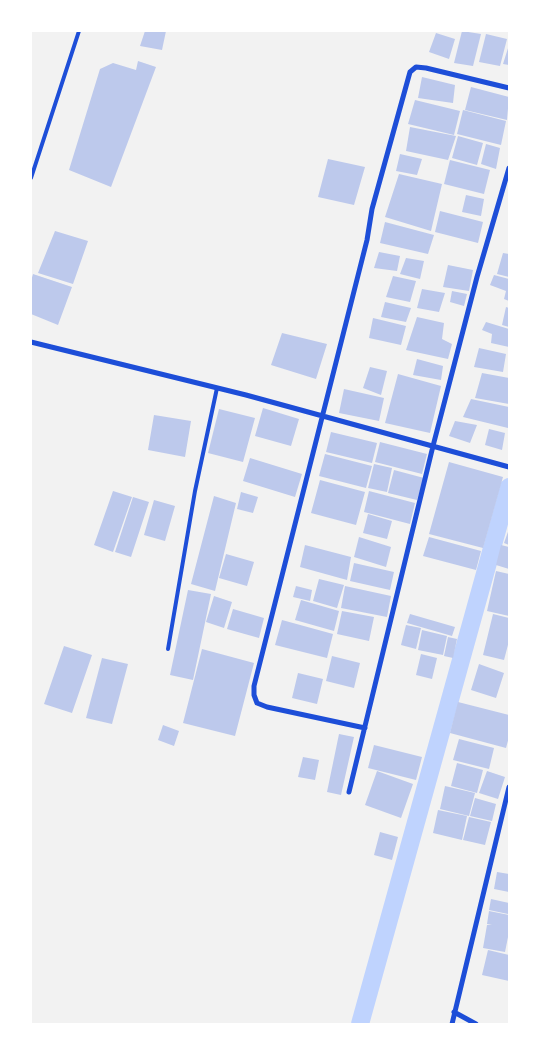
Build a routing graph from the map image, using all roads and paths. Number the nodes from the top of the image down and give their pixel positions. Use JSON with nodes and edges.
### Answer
{"nodes":[{"id":1,"x":79,"y":31,"type":"edge"},
{"id":2,"x":509,"y":88,"type":"edge"},
{"id":3,"x":509,"y":168,"type":"edge"},
{"id":4,"x":31,"y":178,"type":"edge"},
{"id":5,"x":31,"y":342,"type":"edge"},
{"id":6,"x":217,"y":388,"type":"junction"},
{"id":7,"x":322,"y":416,"type":"junction"},
{"id":8,"x":433,"y":446,"type":"junction"},
{"id":9,"x":509,"y":468,"type":"edge"},
{"id":10,"x":168,"y":649,"type":"dead end"},
{"id":11,"x":365,"y":728,"type":"junction"},
{"id":12,"x":509,"y":788,"type":"edge"},
{"id":13,"x":350,"y":792,"type":"dead end"},
{"id":14,"x":454,"y":1012,"type":"junction"},
{"id":15,"x":452,"y":1024,"type":"edge"},
{"id":16,"x":476,"y":1024,"type":"edge"}],
"edges":[{"from":1,"to":4,"type":"lane"},
{"from":2,"to":7,"type":"street"},
{"from":3,"to":8,"type":"street"},
{"from":5,"to":6,"type":"street"},
{"from":6,"to":7,"type":"street"},
{"from":6,"to":10,"type":"lane"},
{"from":7,"to":8,"type":"street"},
{"from":7,"to":11,"type":"street"},
{"from":8,"to":9,"type":"street"},
{"from":8,"to":11,"type":"street"},
{"from":11,"to":13,"type":"street"},
{"from":12,"to":14,"type":"street"},
{"from":14,"to":15,"type":"street"},
{"from":14,"to":16,"type":"street"}]}
